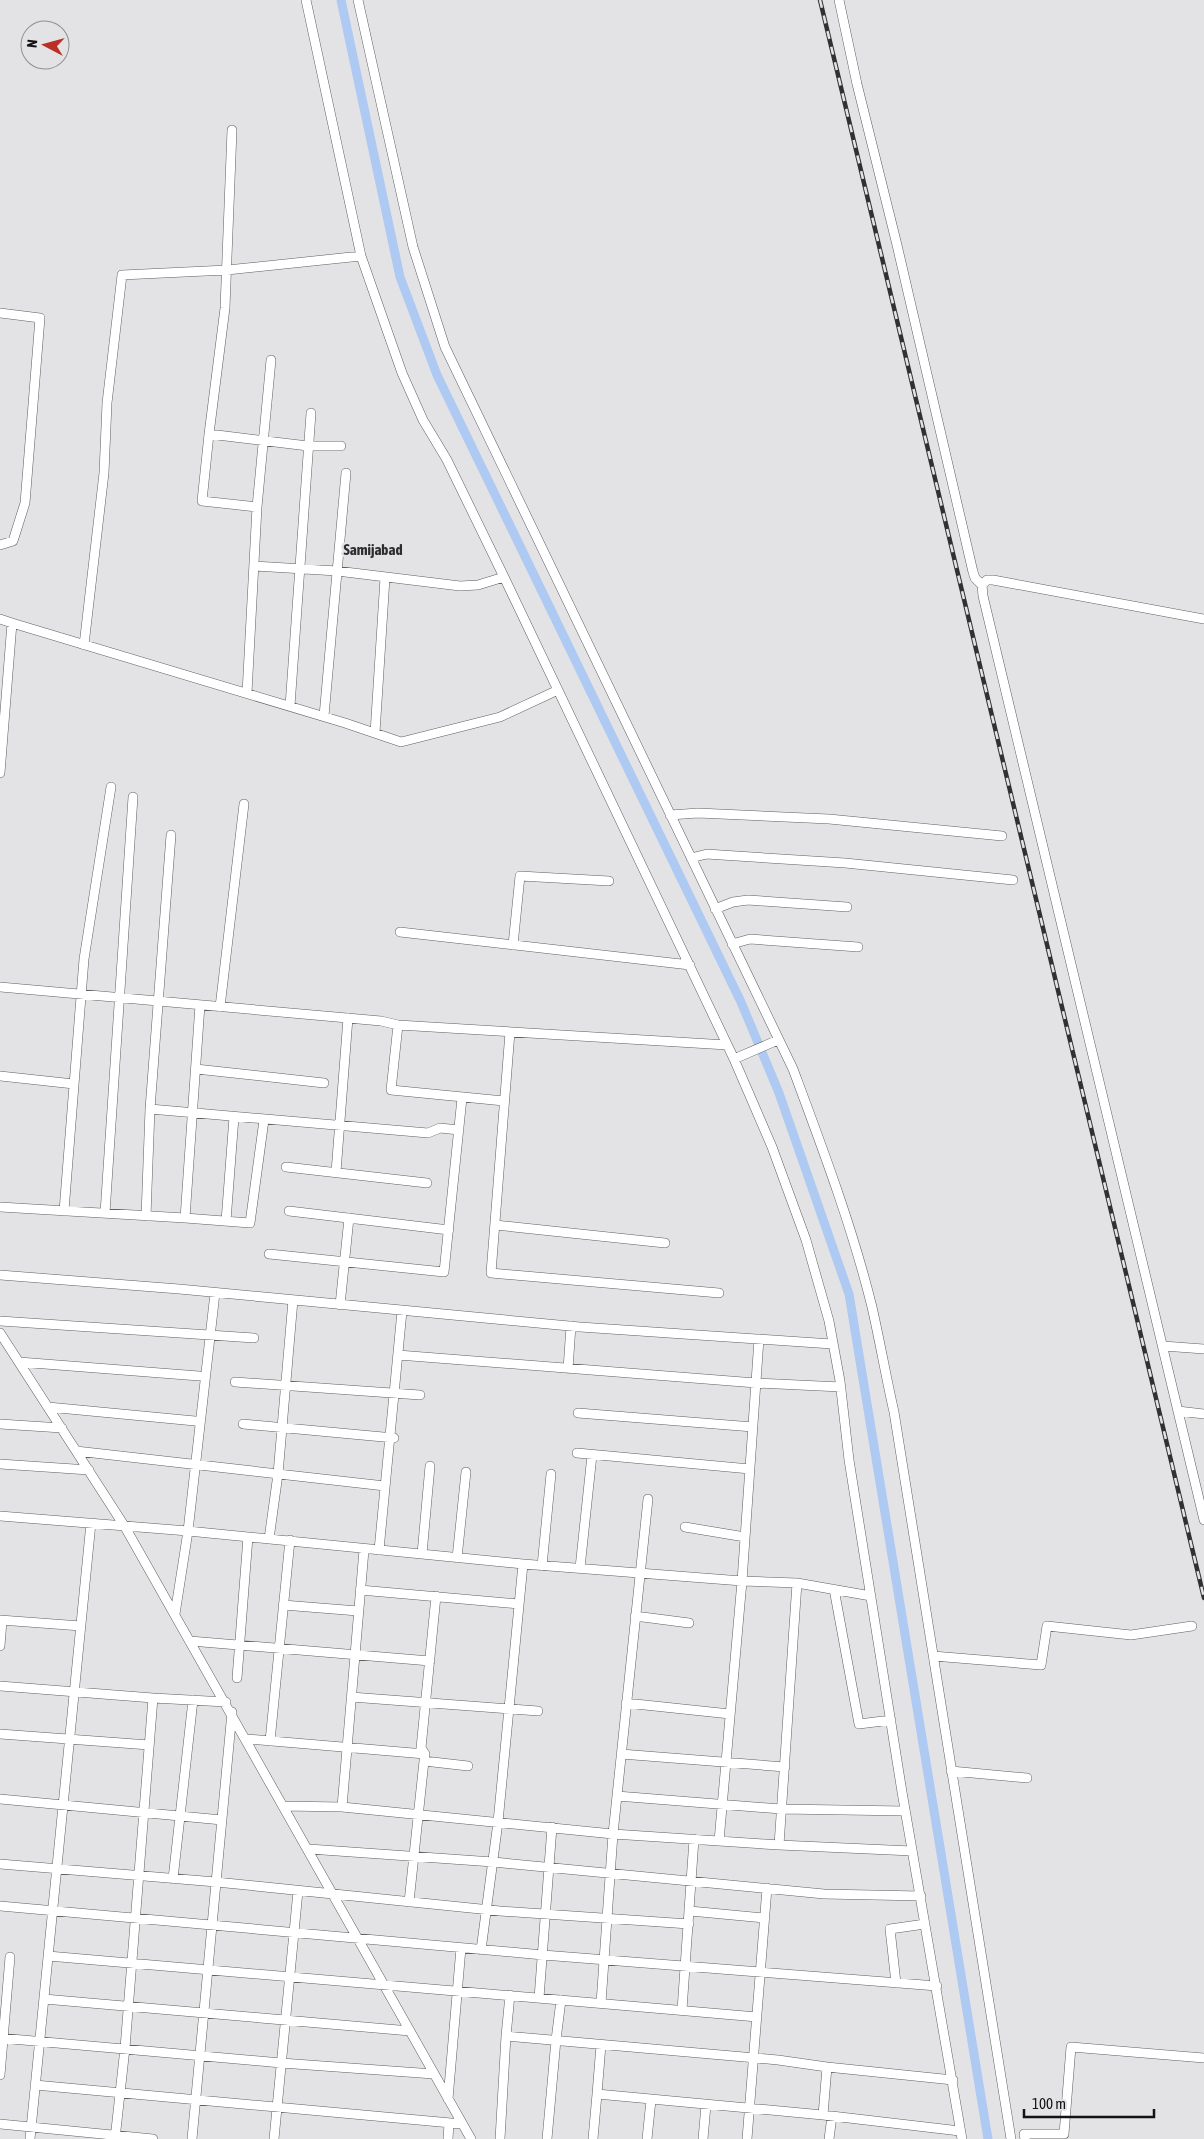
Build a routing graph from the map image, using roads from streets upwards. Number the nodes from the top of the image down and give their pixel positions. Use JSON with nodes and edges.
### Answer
{"nodes":[{"id":1,"x":306,"y":0,"type":"edge"},
{"id":2,"x":358,"y":0,"type":"edge"},
{"id":3,"x":839,"y":0,"type":"edge"},
{"id":4,"x":232,"y":130,"type":"dead end"},
{"id":5,"x":361,"y":256,"type":"junction"},
{"id":6,"x":227,"y":270,"type":"junction"},
{"id":7,"x":0,"y":313,"type":"edge"},
{"id":8,"x":271,"y":360,"type":"dead end"},
{"id":9,"x":310,"y":413,"type":"dead end"},
{"id":10,"x":209,"y":434,"type":"junction"},
{"id":11,"x":263,"y":441,"type":"junction"},
{"id":12,"x":308,"y":446,"type":"junction"},
{"id":13,"x":341,"y":446,"type":"dead end"},
{"id":14,"x":346,"y":473,"type":"dead end"},
{"id":15,"x":257,"y":507,"type":"junction"},
{"id":16,"x":0,"y":545,"type":"edge"},
{"id":17,"x":254,"y":566,"type":"junction"},
{"id":18,"x":299,"y":569,"type":"junction"},
{"id":19,"x":337,"y":571,"type":"junction"},
{"id":20,"x":504,"y":577,"type":"junction"},
{"id":21,"x":385,"y":578,"type":"junction"},
{"id":22,"x":982,"y":586,"type":"junction"},
{"id":23,"x":0,"y":619,"type":"edge"},
{"id":24,"x":1204,"y":619,"type":"edge"},
{"id":25,"x":12,"y":623,"type":"junction"},
{"id":26,"x":84,"y":645,"type":"junction"},
{"id":27,"x":558,"y":690,"type":"junction"},
{"id":28,"x":247,"y":693,"type":"junction"},
{"id":29,"x":290,"y":706,"type":"junction"},
{"id":30,"x":324,"y":716,"type":"junction"},
{"id":31,"x":375,"y":733,"type":"junction"},
{"id":32,"x":0,"y":773,"type":"edge"},
{"id":33,"x":111,"y":787,"type":"dead end"},
{"id":34,"x":133,"y":797,"type":"dead end"},
{"id":35,"x":244,"y":804,"type":"dead end"},
{"id":36,"x":670,"y":815,"type":"junction"},
{"id":37,"x":171,"y":835,"type":"dead end"},
{"id":38,"x":1002,"y":836,"type":"dead end"},
{"id":39,"x":691,"y":858,"type":"junction"},
{"id":40,"x":1012,"y":880,"type":"dead end"},
{"id":41,"x":608,"y":881,"type":"dead end"},
{"id":42,"x":847,"y":907,"type":"dead end"},
{"id":43,"x":715,"y":909,"type":"junction"},
{"id":44,"x":400,"y":932,"type":"dead end"},
{"id":45,"x":732,"y":944,"type":"junction"},
{"id":46,"x":512,"y":945,"type":"junction"},
{"id":47,"x":858,"y":947,"type":"dead end"},
{"id":48,"x":690,"y":965,"type":"junction"},
{"id":49,"x":0,"y":987,"type":"edge"},
{"id":50,"x":81,"y":994,"type":"junction"},
{"id":51,"x":120,"y":998,"type":"junction"},
{"id":52,"x":158,"y":1001,"type":"junction"},
{"id":53,"x":200,"y":1005,"type":"junction"},
{"id":54,"x":220,"y":1007,"type":"junction"},
{"id":55,"x":348,"y":1018,"type":"junction"},
{"id":56,"x":398,"y":1025,"type":"junction"},
{"id":57,"x":510,"y":1032,"type":"junction"},
{"id":58,"x":776,"y":1041,"type":"junction"},
{"id":59,"x":727,"y":1046,"type":"junction"},
{"id":60,"x":734,"y":1059,"type":"junction"},
{"id":61,"x":196,"y":1069,"type":"junction"},
{"id":62,"x":0,"y":1076,"type":"edge"},
{"id":63,"x":324,"y":1083,"type":"dead end"},
{"id":64,"x":74,"y":1084,"type":"junction"},
{"id":65,"x":462,"y":1098,"type":"junction"},
{"id":66,"x":504,"y":1101,"type":"junction"},
{"id":67,"x":150,"y":1109,"type":"junction"},
{"id":68,"x":192,"y":1113,"type":"junction"},
{"id":69,"x":234,"y":1117,"type":"junction"},
{"id":70,"x":264,"y":1120,"type":"junction"},
{"id":71,"x":340,"y":1126,"type":"junction"},
{"id":72,"x":459,"y":1130,"type":"junction"},
{"id":73,"x":286,"y":1167,"type":"dead end"},
{"id":74,"x":336,"y":1172,"type":"junction"},
{"id":75,"x":427,"y":1183,"type":"dead end"},
{"id":76,"x":0,"y":1207,"type":"edge"},
{"id":77,"x":64,"y":1211,"type":"junction"},
{"id":78,"x":289,"y":1211,"type":"dead end"},
{"id":79,"x":105,"y":1213,"type":"junction"},
{"id":80,"x":146,"y":1216,"type":"junction"},
{"id":81,"x":185,"y":1218,"type":"junction"},
{"id":82,"x":349,"y":1218,"type":"junction"},
{"id":83,"x":226,"y":1221,"type":"junction"},
{"id":84,"x":495,"y":1226,"type":"junction"},
{"id":85,"x":449,"y":1230,"type":"junction"},
{"id":86,"x":665,"y":1243,"type":"dead end"},
{"id":87,"x":269,"y":1254,"type":"dead end"},
{"id":88,"x":344,"y":1260,"type":"junction"},
{"id":89,"x":0,"y":1275,"type":"edge"},
{"id":90,"x":215,"y":1293,"type":"junction"},
{"id":91,"x":719,"y":1293,"type":"dead end"},
{"id":92,"x":293,"y":1300,"type":"junction"},
{"id":93,"x":340,"y":1305,"type":"junction"},
{"id":94,"x":402,"y":1311,"type":"junction"},
{"id":95,"x":0,"y":1321,"type":"edge"},
{"id":96,"x":571,"y":1326,"type":"junction"},
{"id":97,"x":0,"y":1333,"type":"edge"},
{"id":98,"x":210,"y":1335,"type":"junction"},
{"id":99,"x":254,"y":1338,"type":"dead end"},
{"id":100,"x":759,"y":1339,"type":"junction"},
{"id":101,"x":832,"y":1344,"type":"junction"},
{"id":102,"x":1163,"y":1346,"type":"junction"},
{"id":103,"x":1204,"y":1348,"type":"edge"},
{"id":104,"x":398,"y":1355,"type":"junction"},
{"id":105,"x":19,"y":1362,"type":"junction"},
{"id":106,"x":568,"y":1369,"type":"junction"},
{"id":107,"x":199,"y":1376,"type":"dead end"},
{"id":108,"x":235,"y":1382,"type":"dead end"},
{"id":109,"x":756,"y":1383,"type":"junction"},
{"id":110,"x":286,"y":1385,"type":"junction"},
{"id":111,"x":841,"y":1388,"type":"junction"},
{"id":112,"x":394,"y":1393,"type":"junction"},
{"id":113,"x":420,"y":1395,"type":"dead end"},
{"id":114,"x":48,"y":1407,"type":"junction"},
{"id":115,"x":1178,"y":1411,"type":"junction"},
{"id":116,"x":578,"y":1413,"type":"dead end"},
{"id":117,"x":1204,"y":1414,"type":"edge"},
{"id":118,"x":195,"y":1421,"type":"dead end"},
{"id":119,"x":0,"y":1424,"type":"edge"},
{"id":120,"x":243,"y":1424,"type":"dead end"},
{"id":121,"x":753,"y":1426,"type":"junction"},
{"id":122,"x":62,"y":1428,"type":"junction"},
{"id":123,"x":282,"y":1428,"type":"junction"},
{"id":124,"x":392,"y":1438,"type":"junction"},
{"id":125,"x":76,"y":1451,"type":"junction"},
{"id":126,"x":577,"y":1454,"type":"dead end"},
{"id":127,"x":592,"y":1455,"type":"junction"},
{"id":128,"x":0,"y":1464,"type":"edge"},
{"id":129,"x":196,"y":1465,"type":"junction"},
{"id":130,"x":430,"y":1466,"type":"dead end"},
{"id":131,"x":750,"y":1468,"type":"junction"},
{"id":132,"x":89,"y":1470,"type":"junction"},
{"id":133,"x":466,"y":1472,"type":"dead end"},
{"id":134,"x":278,"y":1474,"type":"junction"},
{"id":135,"x":551,"y":1474,"type":"dead end"},
{"id":136,"x":385,"y":1486,"type":"junction"},
{"id":137,"x":648,"y":1499,"type":"dead end"},
{"id":138,"x":0,"y":1516,"type":"edge"},
{"id":139,"x":1204,"y":1520,"type":"edge"},
{"id":140,"x":91,"y":1522,"type":"junction"},
{"id":141,"x":126,"y":1527,"type":"junction"},
{"id":142,"x":684,"y":1527,"type":"dead end"},
{"id":143,"x":188,"y":1531,"type":"junction"},
{"id":144,"x":248,"y":1537,"type":"junction"},
{"id":145,"x":746,"y":1537,"type":"junction"},
{"id":146,"x":269,"y":1539,"type":"junction"},
{"id":147,"x":290,"y":1540,"type":"junction"},
{"id":148,"x":364,"y":1550,"type":"junction"},
{"id":149,"x":379,"y":1550,"type":"junction"},
{"id":150,"x":422,"y":1554,"type":"junction"},
{"id":151,"x":457,"y":1558,"type":"junction"},
{"id":152,"x":523,"y":1564,"type":"junction"},
{"id":153,"x":542,"y":1566,"type":"junction"},
{"id":154,"x":580,"y":1568,"type":"junction"},
{"id":155,"x":639,"y":1573,"type":"junction"},
{"id":156,"x":742,"y":1581,"type":"junction"},
{"id":157,"x":798,"y":1583,"type":"junction"},
{"id":158,"x":834,"y":1589,"type":"junction"},
{"id":159,"x":360,"y":1590,"type":"junction"},
{"id":160,"x":436,"y":1596,"type":"junction"},
{"id":161,"x":871,"y":1596,"type":"junction"},
{"id":162,"x":519,"y":1604,"type":"junction"},
{"id":163,"x":283,"y":1605,"type":"junction"},
{"id":164,"x":358,"y":1611,"type":"junction"},
{"id":165,"x":175,"y":1614,"type":"junction"},
{"id":166,"x":635,"y":1616,"type":"junction"},
{"id":167,"x":1,"y":1620,"type":"edge"},
{"id":168,"x":689,"y":1623,"type":"dead end"},
{"id":169,"x":81,"y":1626,"type":"junction"},
{"id":170,"x":1192,"y":1626,"type":"dead end"},
{"id":171,"x":190,"y":1641,"type":"junction"},
{"id":172,"x":240,"y":1645,"type":"junction"},
{"id":173,"x":0,"y":1646,"type":"edge"},
{"id":174,"x":279,"y":1648,"type":"junction"},
{"id":175,"x":354,"y":1655,"type":"junction"},
{"id":176,"x":933,"y":1656,"type":"junction"},
{"id":177,"x":430,"y":1661,"type":"junction"},
{"id":178,"x":237,"y":1678,"type":"dead end"},
{"id":179,"x":0,"y":1686,"type":"edge"},
{"id":180,"x":74,"y":1691,"type":"junction"},
{"id":181,"x":351,"y":1697,"type":"junction"},
{"id":182,"x":153,"y":1698,"type":"junction"},
{"id":183,"x":193,"y":1700,"type":"junction"},
{"id":184,"x":226,"y":1702,"type":"junction"},
{"id":185,"x":626,"y":1703,"type":"junction"},
{"id":186,"x":426,"y":1704,"type":"junction"},
{"id":187,"x":508,"y":1709,"type":"junction"},
{"id":188,"x":538,"y":1711,"type":"dead end"},
{"id":189,"x":232,"y":1712,"type":"junction"},
{"id":190,"x":730,"y":1714,"type":"junction"},
{"id":191,"x":891,"y":1720,"type":"junction"},
{"id":192,"x":0,"y":1734,"type":"edge"},
{"id":193,"x":247,"y":1739,"type":"junction"},
{"id":194,"x":70,"y":1740,"type":"junction"},
{"id":195,"x":270,"y":1741,"type":"junction"},
{"id":196,"x":149,"y":1745,"type":"junction"},
{"id":197,"x":347,"y":1747,"type":"junction"},
{"id":198,"x":621,"y":1754,"type":"junction"},
{"id":199,"x":425,"y":1758,"type":"junction"},
{"id":200,"x":726,"y":1762,"type":"junction"},
{"id":201,"x":468,"y":1766,"type":"dead end"},
{"id":202,"x":785,"y":1767,"type":"junction"},
{"id":203,"x":951,"y":1771,"type":"junction"},
{"id":204,"x":1027,"y":1778,"type":"dead end"},
{"id":205,"x":617,"y":1796,"type":"junction"},
{"id":206,"x":0,"y":1799,"type":"edge"},
{"id":207,"x":722,"y":1804,"type":"junction"},
{"id":208,"x":63,"y":1805,"type":"junction"},
{"id":209,"x":284,"y":1806,"type":"junction"},
{"id":210,"x":342,"y":1807,"type":"junction"},
{"id":211,"x":782,"y":1809,"type":"junction"},
{"id":212,"x":906,"y":1811,"type":"junction"},
{"id":213,"x":143,"y":1812,"type":"junction"},
{"id":214,"x":419,"y":1813,"type":"junction"},
{"id":215,"x":180,"y":1816,"type":"junction"},
{"id":216,"x":222,"y":1820,"type":"junction"},
{"id":217,"x":498,"y":1822,"type":"junction"},
{"id":218,"x":552,"y":1827,"type":"junction"},
{"id":219,"x":613,"y":1834,"type":"junction"},
{"id":220,"x":694,"y":1839,"type":"junction"},
{"id":221,"x":718,"y":1841,"type":"junction"},
{"id":222,"x":779,"y":1845,"type":"junction"},
{"id":223,"x":308,"y":1849,"type":"junction"},
{"id":224,"x":912,"y":1851,"type":"junction"},
{"id":225,"x":415,"y":1856,"type":"junction"},
{"id":226,"x":493,"y":1862,"type":"junction"},
{"id":227,"x":0,"y":1864,"type":"edge"},
{"id":228,"x":549,"y":1869,"type":"junction"},
{"id":229,"x":56,"y":1870,"type":"junction"},
{"id":230,"x":611,"y":1873,"type":"junction"},
{"id":231,"x":138,"y":1875,"type":"junction"},
{"id":232,"x":173,"y":1879,"type":"junction"},
{"id":233,"x":691,"y":1881,"type":"junction"},
{"id":234,"x":216,"y":1882,"type":"junction"},
{"id":235,"x":767,"y":1888,"type":"junction"},
{"id":236,"x":298,"y":1890,"type":"junction"},
{"id":237,"x":334,"y":1894,"type":"junction"},
{"id":238,"x":920,"y":1896,"type":"junction"},
{"id":239,"x":408,"y":1902,"type":"junction"},
{"id":240,"x":0,"y":1906,"type":"edge"},
{"id":241,"x":486,"y":1909,"type":"junction"},
{"id":242,"x":52,"y":1911,"type":"junction"},
{"id":243,"x":690,"y":1911,"type":"junction"},
{"id":244,"x":546,"y":1914,"type":"junction"},
{"id":245,"x":135,"y":1918,"type":"junction"},
{"id":246,"x":608,"y":1918,"type":"junction"},
{"id":247,"x":765,"y":1918,"type":"junction"},
{"id":248,"x":689,"y":1924,"type":"junction"},
{"id":249,"x":926,"y":1924,"type":"junction"},
{"id":250,"x":212,"y":1925,"type":"junction"},
{"id":251,"x":294,"y":1933,"type":"junction"},
{"id":252,"x":358,"y":1938,"type":"junction"},
{"id":253,"x":461,"y":1948,"type":"junction"},
{"id":254,"x":481,"y":1950,"type":"junction"},
{"id":255,"x":48,"y":1956,"type":"junction"},
{"id":256,"x":543,"y":1956,"type":"junction"},
{"id":257,"x":10,"y":1957,"type":"dead end"},
{"id":258,"x":604,"y":1960,"type":"junction"},
{"id":259,"x":131,"y":1963,"type":"junction"},
{"id":260,"x":685,"y":1966,"type":"junction"},
{"id":261,"x":208,"y":1970,"type":"junction"},
{"id":262,"x":761,"y":1972,"type":"junction"},
{"id":263,"x":290,"y":1977,"type":"junction"},
{"id":264,"x":896,"y":1983,"type":"junction"},
{"id":265,"x":384,"y":1984,"type":"junction"},
{"id":266,"x":936,"y":1986,"type":"junction"},
{"id":267,"x":457,"y":1991,"type":"junction"},
{"id":268,"x":510,"y":1995,"type":"junction"},
{"id":269,"x":539,"y":1998,"type":"junction"},
{"id":270,"x":44,"y":1999,"type":"junction"},
{"id":271,"x":562,"y":2000,"type":"junction"},
{"id":272,"x":601,"y":2003,"type":"junction"},
{"id":273,"x":128,"y":2005,"type":"junction"},
{"id":274,"x":682,"y":2010,"type":"junction"},
{"id":275,"x":204,"y":2014,"type":"junction"},
{"id":276,"x":757,"y":2017,"type":"junction"},
{"id":277,"x":286,"y":2020,"type":"junction"},
{"id":278,"x":410,"y":2031,"type":"junction"},
{"id":279,"x":506,"y":2036,"type":"junction"},
{"id":280,"x":2,"y":2038,"type":"edge"},
{"id":281,"x":556,"y":2040,"type":"junction"},
{"id":282,"x":39,"y":2041,"type":"junction"},
{"id":283,"x":602,"y":2045,"type":"junction"},
{"id":284,"x":125,"y":2048,"type":"junction"},
{"id":285,"x":200,"y":2055,"type":"junction"},
{"id":286,"x":753,"y":2058,"type":"junction"},
{"id":287,"x":1204,"y":2058,"type":"edge"},
{"id":288,"x":281,"y":2063,"type":"junction"},
{"id":289,"x":826,"y":2067,"type":"junction"},
{"id":290,"x":434,"y":2074,"type":"junction"},
{"id":291,"x":0,"y":2075,"type":"edge"},
{"id":292,"x":953,"y":2080,"type":"junction"},
{"id":293,"x":35,"y":2085,"type":"junction"},
{"id":294,"x":120,"y":2092,"type":"junction"},
{"id":295,"x":597,"y":2094,"type":"junction"},
{"id":296,"x":448,"y":2099,"type":"junction"},
{"id":297,"x":196,"y":2100,"type":"junction"},
{"id":298,"x":651,"y":2100,"type":"junction"},
{"id":299,"x":706,"y":2105,"type":"junction"},
{"id":300,"x":277,"y":2107,"type":"junction"},
{"id":301,"x":749,"y":2108,"type":"junction"},
{"id":302,"x":827,"y":2115,"type":"junction"},
{"id":303,"x":449,"y":2123,"type":"junction"},
{"id":304,"x":0,"y":2124,"type":"edge"},
{"id":305,"x":462,"y":2124,"type":"junction"},
{"id":306,"x":31,"y":2127,"type":"junction"},
{"id":307,"x":961,"y":2135,"type":"edge"},
{"id":308,"x":115,"y":2137,"type":"edge"},
{"id":309,"x":30,"y":2139,"type":"edge"},
{"id":310,"x":154,"y":2139,"type":"edge"},
{"id":311,"x":192,"y":2139,"type":"edge"},
{"id":312,"x":274,"y":2139,"type":"edge"},
{"id":313,"x":448,"y":2139,"type":"edge"},
{"id":314,"x":471,"y":2139,"type":"edge"},
{"id":315,"x":500,"y":2139,"type":"edge"},
{"id":316,"x":547,"y":2139,"type":"edge"},
{"id":317,"x":593,"y":2139,"type":"edge"},
{"id":318,"x":647,"y":2139,"type":"edge"},
{"id":319,"x":704,"y":2139,"type":"edge"},
{"id":320,"x":747,"y":2139,"type":"edge"},
{"id":321,"x":829,"y":2139,"type":"edge"},
{"id":322,"x":1010,"y":2139,"type":"edge"},
{"id":323,"x":1025,"y":2139,"type":"edge"}],
"edges":[{"from":1,"to":5,"type":"street"},
{"from":2,"to":36,"type":"street"},
{"from":3,"to":22,"type":"street"},
{"from":4,"to":6,"type":"street"},
{"from":5,"to":6,"type":"street"},
{"from":5,"to":20,"type":"street"},
{"from":6,"to":10,"type":"street"},
{"from":6,"to":26,"type":"street"},
{"from":7,"to":16,"type":"street"},
{"from":8,"to":11,"type":"street"},
{"from":9,"to":12,"type":"street"},
{"from":10,"to":11,"type":"street"},
{"from":10,"to":15,"type":"street"},
{"from":11,"to":12,"type":"street"},
{"from":11,"to":15,"type":"street"},
{"from":12,"to":13,"type":"street"},
{"from":12,"to":18,"type":"street"},
{"from":14,"to":19,"type":"street"},
{"from":15,"to":17,"type":"street"},
{"from":17,"to":18,"type":"street"},
{"from":17,"to":28,"type":"street"},
{"from":18,"to":19,"type":"street"},
{"from":18,"to":29,"type":"street"},
{"from":19,"to":21,"type":"street"},
{"from":19,"to":30,"type":"street"},
{"from":20,"to":21,"type":"street"},
{"from":20,"to":27,"type":"street"},
{"from":21,"to":31,"type":"street"},
{"from":22,"to":24,"type":"street"},
{"from":22,"to":102,"type":"street"},
{"from":23,"to":25,"type":"street"},
{"from":25,"to":26,"type":"street"},
{"from":25,"to":32,"type":"street"},
{"from":26,"to":28,"type":"street"},
{"from":27,"to":31,"type":"street"},
{"from":27,"to":48,"type":"street"},
{"from":28,"to":29,"type":"street"},
{"from":29,"to":30,"type":"street"},
{"from":30,"to":31,"type":"street"},
{"from":33,"to":50,"type":"street"},
{"from":34,"to":51,"type":"street"},
{"from":35,"to":54,"type":"street"},
{"from":36,"to":38,"type":"street"},
{"from":36,"to":39,"type":"street"},
{"from":37,"to":52,"type":"street"},
{"from":39,"to":40,"type":"street"},
{"from":39,"to":43,"type":"street"},
{"from":41,"to":46,"type":"street"},
{"from":42,"to":43,"type":"street"},
{"from":43,"to":45,"type":"street"},
{"from":44,"to":46,"type":"street"},
{"from":45,"to":47,"type":"street"},
{"from":45,"to":58,"type":"street"},
{"from":46,"to":48,"type":"street"},
{"from":48,"to":59,"type":"street"},
{"from":49,"to":50,"type":"street"},
{"from":50,"to":51,"type":"street"},
{"from":50,"to":64,"type":"street"},
{"from":51,"to":52,"type":"street"},
{"from":51,"to":79,"type":"street"},
{"from":52,"to":53,"type":"street"},
{"from":52,"to":67,"type":"street"},
{"from":53,"to":54,"type":"street"},
{"from":53,"to":61,"type":"street"},
{"from":54,"to":55,"type":"street"},
{"from":55,"to":56,"type":"street"},
{"from":55,"to":71,"type":"street"},
{"from":56,"to":57,"type":"street"},
{"from":56,"to":65,"type":"street"},
{"from":57,"to":59,"type":"street"},
{"from":57,"to":66,"type":"street"},
{"from":58,"to":60,"type":"street"},
{"from":58,"to":176,"type":"street"},
{"from":59,"to":60,"type":"street"},
{"from":60,"to":101,"type":"street"},
{"from":61,"to":63,"type":"street"},
{"from":61,"to":68,"type":"street"},
{"from":62,"to":64,"type":"street"},
{"from":64,"to":77,"type":"street"},
{"from":65,"to":66,"type":"street"},
{"from":65,"to":72,"type":"street"},
{"from":66,"to":84,"type":"street"},
{"from":67,"to":68,"type":"street"},
{"from":67,"to":80,"type":"street"},
{"from":68,"to":69,"type":"street"},
{"from":68,"to":81,"type":"street"},
{"from":69,"to":70,"type":"street"},
{"from":69,"to":83,"type":"street"},
{"from":70,"to":71,"type":"street"},
{"from":70,"to":83,"type":"street"},
{"from":71,"to":72,"type":"street"},
{"from":71,"to":74,"type":"street"},
{"from":72,"to":85,"type":"street"},
{"from":73,"to":74,"type":"street"},
{"from":74,"to":75,"type":"street"},
{"from":76,"to":77,"type":"street"},
{"from":77,"to":79,"type":"street"},
{"from":78,"to":82,"type":"street"},
{"from":79,"to":80,"type":"street"},
{"from":80,"to":81,"type":"street"},
{"from":81,"to":83,"type":"street"},
{"from":82,"to":85,"type":"street"},
{"from":82,"to":88,"type":"street"},
{"from":84,"to":86,"type":"street"},
{"from":84,"to":91,"type":"street"},
{"from":85,"to":88,"type":"street"},
{"from":87,"to":88,"type":"street"},
{"from":88,"to":93,"type":"street"},
{"from":89,"to":90,"type":"street"},
{"from":90,"to":92,"type":"street"},
{"from":90,"to":98,"type":"street"},
{"from":92,"to":93,"type":"street"},
{"from":92,"to":110,"type":"street"},
{"from":93,"to":94,"type":"street"},
{"from":94,"to":96,"type":"street"},
{"from":94,"to":104,"type":"street"},
{"from":95,"to":98,"type":"street"},
{"from":96,"to":100,"type":"street"},
{"from":96,"to":106,"type":"street"},
{"from":97,"to":105,"type":"street"},
{"from":98,"to":99,"type":"street"},
{"from":98,"to":129,"type":"street"},
{"from":100,"to":101,"type":"street"},
{"from":100,"to":109,"type":"street"},
{"from":101,"to":111,"type":"street"},
{"from":102,"to":103,"type":"street"},
{"from":102,"to":115,"type":"street"},
{"from":104,"to":106,"type":"street"},
{"from":104,"to":112,"type":"street"},
{"from":105,"to":107,"type":"street"},
{"from":105,"to":114,"type":"street"},
{"from":106,"to":109,"type":"street"},
{"from":108,"to":110,"type":"street"},
{"from":109,"to":111,"type":"street"},
{"from":109,"to":121,"type":"street"},
{"from":110,"to":112,"type":"street"},
{"from":110,"to":123,"type":"street"},
{"from":111,"to":161,"type":"street"},
{"from":112,"to":113,"type":"street"},
{"from":112,"to":124,"type":"street"},
{"from":114,"to":118,"type":"street"},
{"from":114,"to":122,"type":"street"},
{"from":115,"to":117,"type":"street"},
{"from":115,"to":139,"type":"street"},
{"from":116,"to":121,"type":"street"},
{"from":119,"to":122,"type":"street"},
{"from":120,"to":123,"type":"street"},
{"from":121,"to":131,"type":"street"},
{"from":122,"to":125,"type":"street"},
{"from":123,"to":124,"type":"street"},
{"from":123,"to":134,"type":"street"},
{"from":124,"to":136,"type":"street"},
{"from":125,"to":129,"type":"street"},
{"from":125,"to":132,"type":"street"},
{"from":126,"to":127,"type":"street"},
{"from":127,"to":131,"type":"street"},
{"from":127,"to":154,"type":"street"},
{"from":128,"to":132,"type":"street"},
{"from":129,"to":134,"type":"street"},
{"from":129,"to":143,"type":"street"},
{"from":130,"to":150,"type":"street"},
{"from":131,"to":145,"type":"street"},
{"from":132,"to":141,"type":"street"},
{"from":133,"to":151,"type":"street"},
{"from":134,"to":136,"type":"street"},
{"from":134,"to":146,"type":"street"},
{"from":135,"to":153,"type":"street"},
{"from":136,"to":149,"type":"street"},
{"from":137,"to":155,"type":"street"},
{"from":138,"to":140,"type":"street"},
{"from":140,"to":141,"type":"street"},
{"from":140,"to":169,"type":"street"},
{"from":141,"to":143,"type":"street"},
{"from":141,"to":165,"type":"street"},
{"from":142,"to":145,"type":"street"},
{"from":143,"to":144,"type":"street"},
{"from":143,"to":165,"type":"street"},
{"from":144,"to":146,"type":"street"},
{"from":144,"to":172,"type":"street"},
{"from":145,"to":156,"type":"street"},
{"from":146,"to":147,"type":"street"},
{"from":147,"to":148,"type":"street"},
{"from":147,"to":163,"type":"street"},
{"from":148,"to":149,"type":"street"},
{"from":148,"to":159,"type":"street"},
{"from":149,"to":150,"type":"street"},
{"from":150,"to":151,"type":"street"},
{"from":151,"to":152,"type":"street"},
{"from":152,"to":153,"type":"street"},
{"from":152,"to":162,"type":"street"},
{"from":153,"to":154,"type":"street"},
{"from":154,"to":155,"type":"street"},
{"from":155,"to":156,"type":"street"},
{"from":155,"to":166,"type":"street"},
{"from":156,"to":157,"type":"street"},
{"from":156,"to":190,"type":"street"},
{"from":157,"to":158,"type":"street"},
{"from":157,"to":202,"type":"street"},
{"from":158,"to":161,"type":"street"},
{"from":158,"to":191,"type":"street"},
{"from":159,"to":160,"type":"street"},
{"from":159,"to":164,"type":"street"},
{"from":160,"to":162,"type":"street"},
{"from":160,"to":177,"type":"street"},
{"from":161,"to":191,"type":"street"},
{"from":162,"to":187,"type":"street"},
{"from":163,"to":164,"type":"street"},
{"from":163,"to":174,"type":"street"},
{"from":164,"to":175,"type":"street"},
{"from":165,"to":171,"type":"street"},
{"from":166,"to":168,"type":"street"},
{"from":166,"to":185,"type":"street"},
{"from":167,"to":169,"type":"street"},
{"from":167,"to":173,"type":"street"},
{"from":169,"to":180,"type":"street"},
{"from":170,"to":176,"type":"street"},
{"from":171,"to":172,"type":"street"},
{"from":171,"to":184,"type":"street"},
{"from":172,"to":174,"type":"street"},
{"from":172,"to":178,"type":"street"},
{"from":174,"to":175,"type":"street"},
{"from":174,"to":195,"type":"street"},
{"from":175,"to":177,"type":"street"},
{"from":175,"to":181,"type":"street"},
{"from":176,"to":203,"type":"street"},
{"from":177,"to":186,"type":"street"},
{"from":179,"to":180,"type":"street"},
{"from":180,"to":182,"type":"street"},
{"from":180,"to":194,"type":"street"},
{"from":181,"to":186,"type":"street"},
{"from":181,"to":197,"type":"street"},
{"from":182,"to":183,"type":"street"},
{"from":182,"to":196,"type":"street"},
{"from":183,"to":184,"type":"street"},
{"from":183,"to":215,"type":"street"},
{"from":184,"to":189,"type":"street"},
{"from":185,"to":190,"type":"street"},
{"from":185,"to":198,"type":"street"},
{"from":186,"to":187,"type":"street"},
{"from":186,"to":199,"type":"street"},
{"from":187,"to":188,"type":"street"},
{"from":187,"to":217,"type":"street"},
{"from":189,"to":193,"type":"street"},
{"from":189,"to":216,"type":"street"},
{"from":190,"to":200,"type":"street"},
{"from":191,"to":212,"type":"street"},
{"from":192,"to":194,"type":"street"},
{"from":193,"to":195,"type":"street"},
{"from":193,"to":209,"type":"street"},
{"from":194,"to":196,"type":"street"},
{"from":194,"to":208,"type":"street"},
{"from":195,"to":197,"type":"street"},
{"from":196,"to":213,"type":"street"},
{"from":197,"to":199,"type":"street"},
{"from":197,"to":210,"type":"street"},
{"from":198,"to":200,"type":"street"},
{"from":198,"to":205,"type":"street"},
{"from":199,"to":201,"type":"street"},
{"from":199,"to":214,"type":"street"},
{"from":200,"to":202,"type":"street"},
{"from":200,"to":207,"type":"street"},
{"from":202,"to":211,"type":"street"},
{"from":203,"to":204,"type":"street"},
{"from":203,"to":322,"type":"street"},
{"from":205,"to":207,"type":"street"},
{"from":205,"to":219,"type":"street"},
{"from":206,"to":208,"type":"street"},
{"from":207,"to":211,"type":"street"},
{"from":207,"to":221,"type":"street"},
{"from":208,"to":213,"type":"street"},
{"from":208,"to":229,"type":"street"},
{"from":209,"to":210,"type":"street"},
{"from":209,"to":223,"type":"street"},
{"from":210,"to":214,"type":"street"},
{"from":211,"to":212,"type":"street"},
{"from":211,"to":222,"type":"street"},
{"from":212,"to":224,"type":"street"},
{"from":213,"to":215,"type":"street"},
{"from":213,"to":231,"type":"street"},
{"from":214,"to":217,"type":"street"},
{"from":214,"to":225,"type":"street"},
{"from":215,"to":216,"type":"street"},
{"from":215,"to":232,"type":"street"},
{"from":216,"to":234,"type":"street"},
{"from":217,"to":218,"type":"street"},
{"from":217,"to":226,"type":"street"},
{"from":218,"to":219,"type":"street"},
{"from":218,"to":228,"type":"street"},
{"from":219,"to":220,"type":"street"},
{"from":219,"to":230,"type":"street"},
{"from":220,"to":221,"type":"street"},
{"from":220,"to":233,"type":"street"},
{"from":221,"to":222,"type":"street"},
{"from":222,"to":224,"type":"street"},
{"from":223,"to":225,"type":"street"},
{"from":223,"to":237,"type":"street"},
{"from":224,"to":238,"type":"street"},
{"from":225,"to":226,"type":"street"},
{"from":225,"to":239,"type":"street"},
{"from":226,"to":228,"type":"street"},
{"from":226,"to":241,"type":"street"},
{"from":227,"to":229,"type":"street"},
{"from":228,"to":230,"type":"street"},
{"from":228,"to":244,"type":"street"},
{"from":229,"to":231,"type":"street"},
{"from":229,"to":242,"type":"street"},
{"from":230,"to":233,"type":"street"},
{"from":230,"to":246,"type":"street"},
{"from":231,"to":232,"type":"street"},
{"from":231,"to":245,"type":"street"},
{"from":232,"to":234,"type":"street"},
{"from":233,"to":235,"type":"street"},
{"from":233,"to":243,"type":"street"},
{"from":234,"to":236,"type":"street"},
{"from":234,"to":250,"type":"street"},
{"from":235,"to":238,"type":"street"},
{"from":235,"to":247,"type":"street"},
{"from":236,"to":237,"type":"street"},
{"from":236,"to":251,"type":"street"},
{"from":237,"to":239,"type":"street"},
{"from":237,"to":252,"type":"street"},
{"from":238,"to":249,"type":"street"},
{"from":239,"to":241,"type":"street"},
{"from":240,"to":242,"type":"street"},
{"from":241,"to":244,"type":"street"},
{"from":241,"to":254,"type":"street"},
{"from":242,"to":245,"type":"street"},
{"from":242,"to":255,"type":"street"},
{"from":243,"to":247,"type":"street"},
{"from":243,"to":248,"type":"street"},
{"from":244,"to":246,"type":"street"},
{"from":244,"to":256,"type":"street"},
{"from":245,"to":250,"type":"street"},
{"from":245,"to":259,"type":"street"},
{"from":246,"to":248,"type":"street"},
{"from":246,"to":258,"type":"street"},
{"from":247,"to":262,"type":"street"},
{"from":248,"to":260,"type":"street"},
{"from":249,"to":264,"type":"street"},
{"from":249,"to":266,"type":"street"},
{"from":250,"to":251,"type":"street"},
{"from":250,"to":261,"type":"street"},
{"from":251,"to":252,"type":"street"},
{"from":251,"to":263,"type":"street"},
{"from":252,"to":253,"type":"street"},
{"from":252,"to":265,"type":"street"},
{"from":253,"to":254,"type":"street"},
{"from":253,"to":267,"type":"street"},
{"from":254,"to":256,"type":"street"},
{"from":255,"to":259,"type":"street"},
{"from":255,"to":270,"type":"street"},
{"from":256,"to":258,"type":"street"},
{"from":256,"to":269,"type":"street"},
{"from":257,"to":280,"type":"street"},
{"from":258,"to":260,"type":"street"},
{"from":258,"to":272,"type":"street"},
{"from":259,"to":261,"type":"street"},
{"from":259,"to":273,"type":"street"},
{"from":260,"to":262,"type":"street"},
{"from":260,"to":274,"type":"street"},
{"from":261,"to":263,"type":"street"},
{"from":261,"to":275,"type":"street"},
{"from":262,"to":264,"type":"street"},
{"from":262,"to":276,"type":"street"},
{"from":263,"to":265,"type":"street"},
{"from":263,"to":277,"type":"street"},
{"from":264,"to":266,"type":"street"},
{"from":265,"to":267,"type":"street"},
{"from":265,"to":278,"type":"street"},
{"from":266,"to":292,"type":"street"},
{"from":267,"to":268,"type":"street"},
{"from":267,"to":296,"type":"street"},
{"from":268,"to":269,"type":"street"},
{"from":268,"to":279,"type":"street"},
{"from":269,"to":271,"type":"street"},
{"from":270,"to":273,"type":"street"},
{"from":270,"to":282,"type":"street"},
{"from":271,"to":272,"type":"street"},
{"from":271,"to":281,"type":"street"},
{"from":272,"to":274,"type":"street"},
{"from":273,"to":275,"type":"street"},
{"from":273,"to":284,"type":"street"},
{"from":274,"to":276,"type":"street"},
{"from":275,"to":277,"type":"street"},
{"from":275,"to":285,"type":"street"},
{"from":276,"to":286,"type":"street"},
{"from":277,"to":278,"type":"street"},
{"from":277,"to":288,"type":"street"},
{"from":278,"to":290,"type":"street"},
{"from":279,"to":281,"type":"street"},
{"from":279,"to":315,"type":"street"},
{"from":280,"to":282,"type":"street"},
{"from":280,"to":291,"type":"street"},
{"from":281,"to":283,"type":"street"},
{"from":281,"to":316,"type":"street"},
{"from":282,"to":284,"type":"street"},
{"from":282,"to":293,"type":"street"},
{"from":283,"to":286,"type":"street"},
{"from":283,"to":295,"type":"street"},
{"from":284,"to":285,"type":"street"},
{"from":284,"to":294,"type":"street"},
{"from":285,"to":288,"type":"street"},
{"from":285,"to":297,"type":"street"},
{"from":286,"to":289,"type":"street"},
{"from":286,"to":301,"type":"street"},
{"from":287,"to":323,"type":"street"},
{"from":288,"to":290,"type":"street"},
{"from":288,"to":300,"type":"street"},
{"from":289,"to":292,"type":"street"},
{"from":289,"to":302,"type":"street"},
{"from":290,"to":296,"type":"street"},
{"from":292,"to":307,"type":"street"},
{"from":293,"to":294,"type":"street"},
{"from":293,"to":306,"type":"street"},
{"from":294,"to":297,"type":"street"},
{"from":294,"to":308,"type":"street"},
{"from":295,"to":298,"type":"street"},
{"from":295,"to":317,"type":"street"},
{"from":296,"to":305,"type":"street"},
{"from":297,"to":300,"type":"street"},
{"from":297,"to":311,"type":"street"},
{"from":298,"to":299,"type":"street"},
{"from":298,"to":318,"type":"street"},
{"from":299,"to":301,"type":"street"},
{"from":299,"to":319,"type":"street"},
{"from":300,"to":303,"type":"street"},
{"from":300,"to":312,"type":"street"},
{"from":301,"to":302,"type":"street"},
{"from":301,"to":320,"type":"street"},
{"from":302,"to":307,"type":"street"},
{"from":302,"to":321,"type":"street"},
{"from":303,"to":305,"type":"street"},
{"from":303,"to":313,"type":"street"},
{"from":304,"to":306,"type":"street"},
{"from":305,"to":314,"type":"street"},
{"from":306,"to":308,"type":"street"},
{"from":306,"to":309,"type":"street"},
{"from":308,"to":310,"type":"street"}]}
